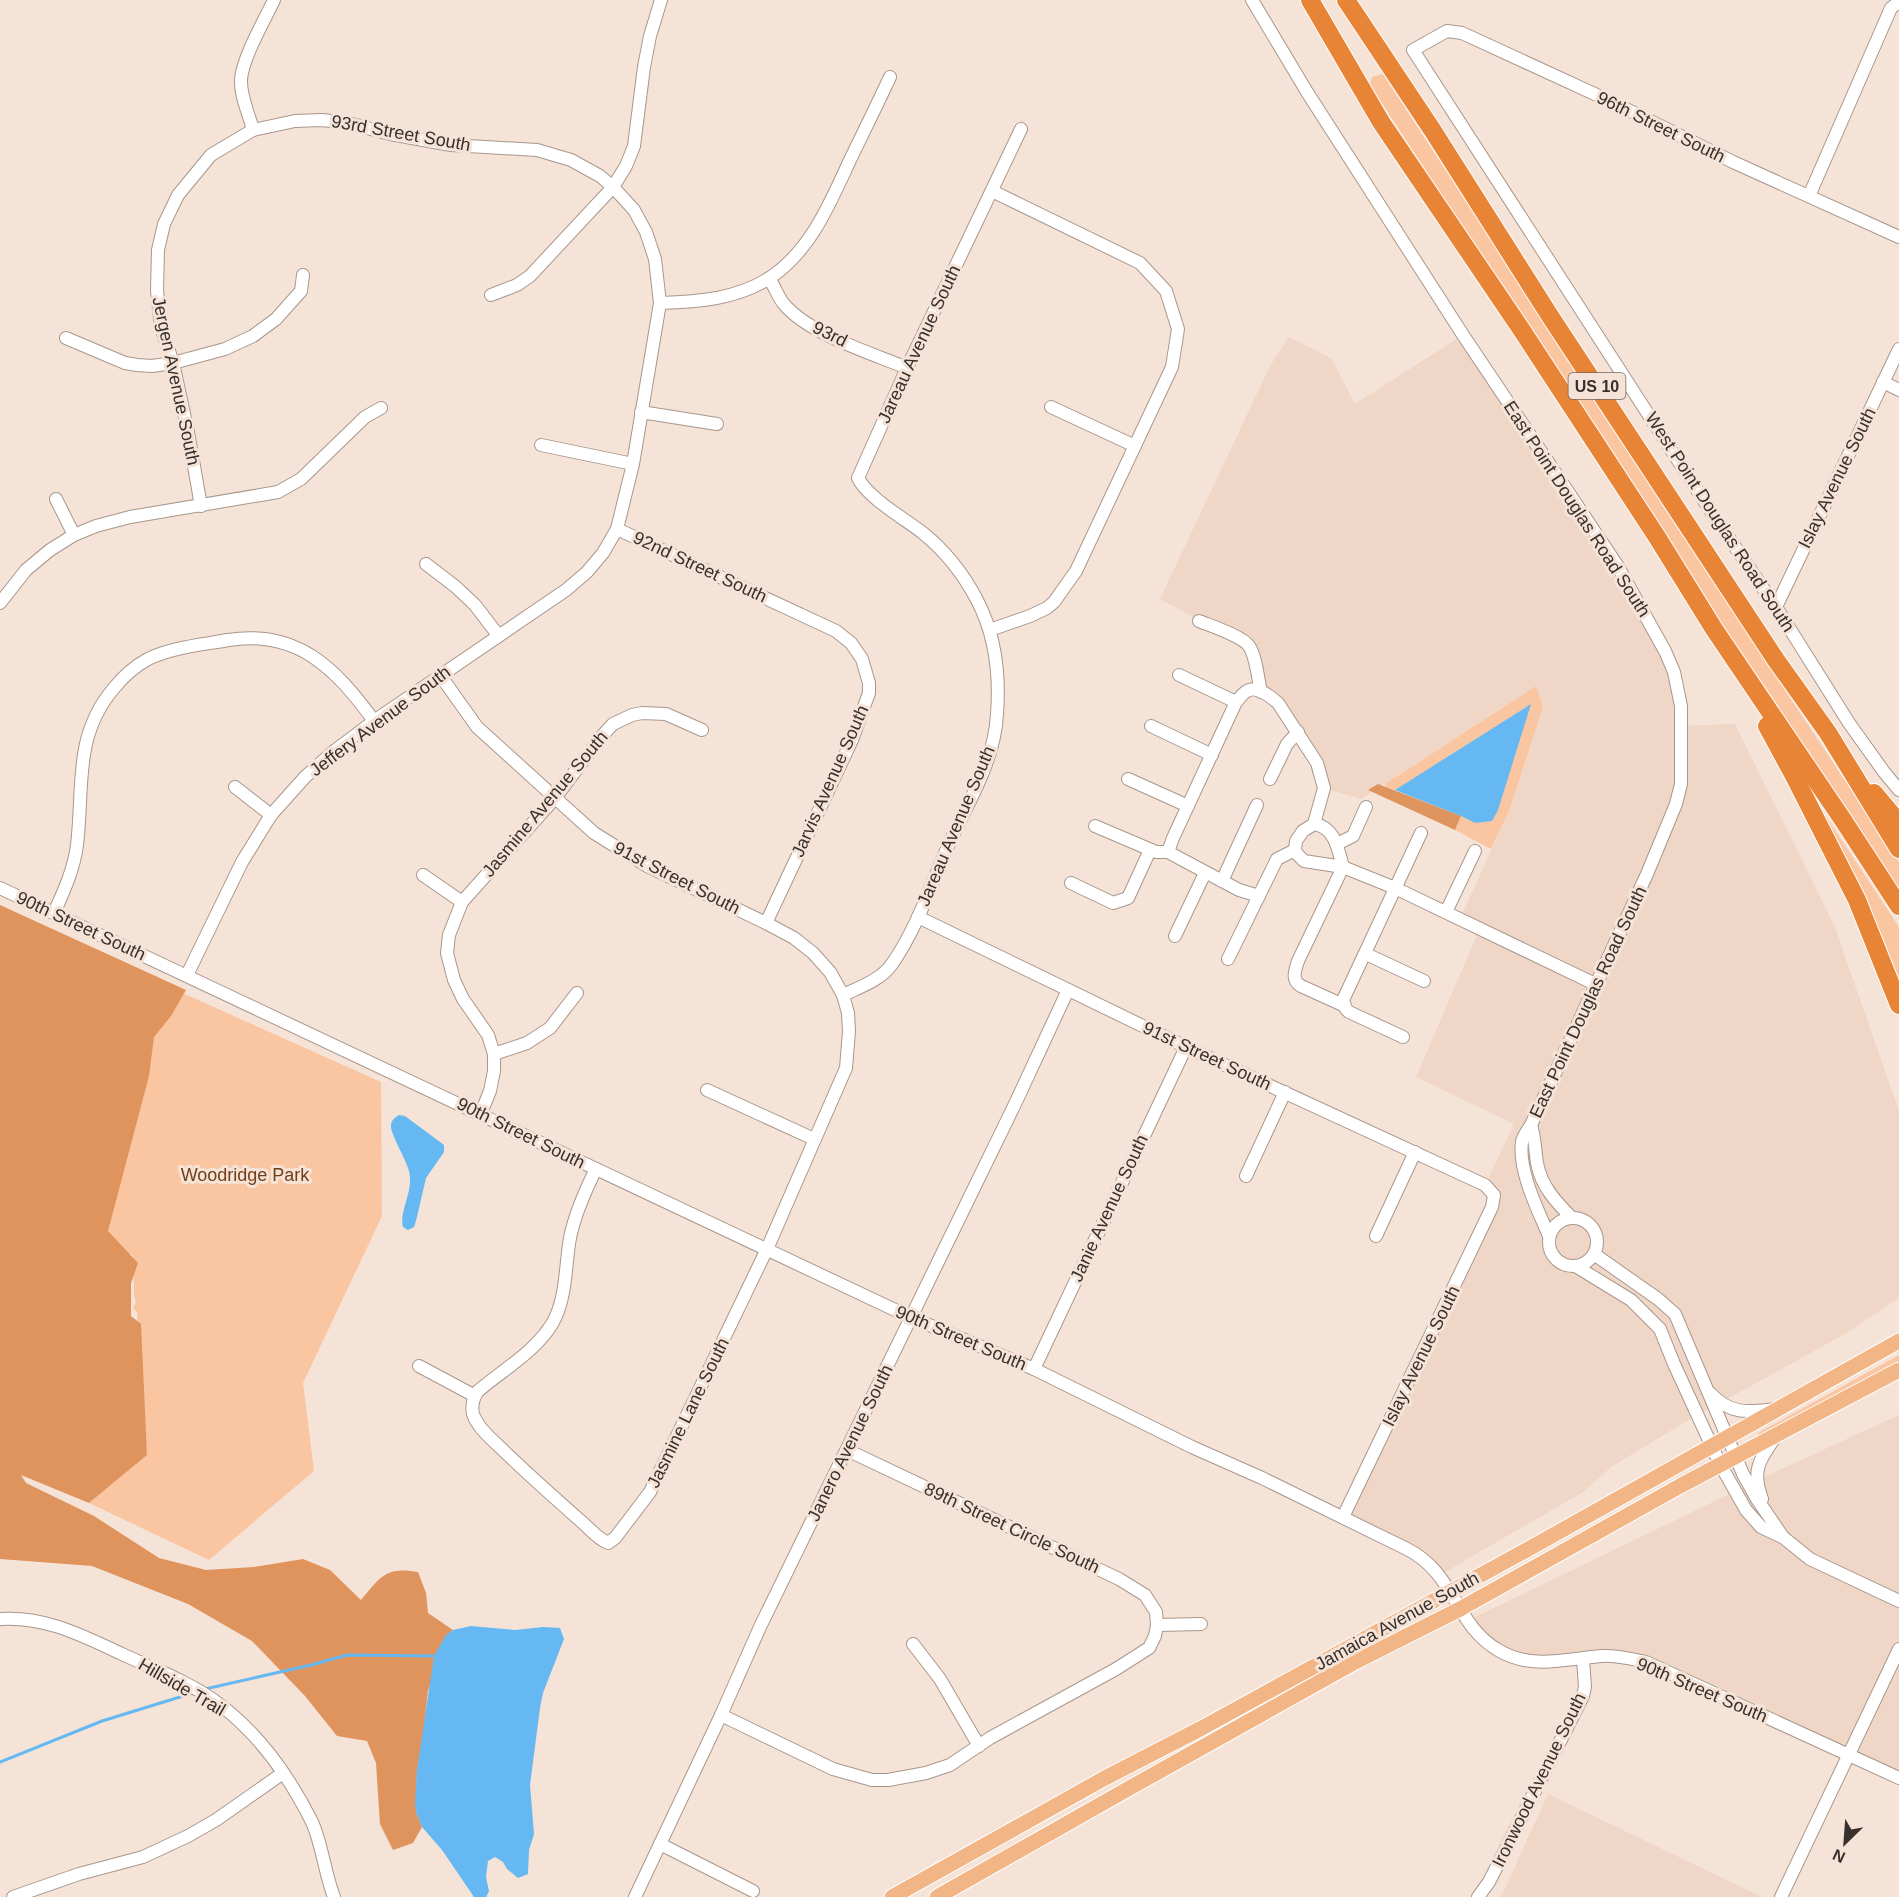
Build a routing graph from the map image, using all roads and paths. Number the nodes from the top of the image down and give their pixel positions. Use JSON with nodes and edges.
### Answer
{"nodes":[{"id":1,"x":274,"y":0,"type":"edge"},
{"id":2,"x":661,"y":0,"type":"edge"},
{"id":3,"x":1252,"y":0,"type":"edge"},
{"id":4,"x":1310,"y":0,"type":"edge"},
{"id":5,"x":1346,"y":0,"type":"edge"},
{"id":6,"x":1899,"y":2,"type":"edge"},
{"id":7,"x":1423,"y":44,"type":"joint"},
{"id":8,"x":890,"y":77,"type":"dead end"},
{"id":9,"x":1021,"y":129,"type":"dead end"},
{"id":10,"x":253,"y":130,"type":"junction"},
{"id":11,"x":613,"y":187,"type":"junction"},
{"id":12,"x":992,"y":191,"type":"junction"},
{"id":13,"x":1809,"y":196,"type":"junction"},
{"id":14,"x":1899,"y":237,"type":"edge"},
{"id":15,"x":303,"y":275,"type":"dead end"},
{"id":16,"x":769,"y":278,"type":"junction"},
{"id":17,"x":491,"y":295,"type":"dead end"},
{"id":18,"x":660,"y":303,"type":"junction"},
{"id":19,"x":66,"y":338,"type":"dead end"},
{"id":20,"x":1899,"y":349,"type":"edge"},
{"id":21,"x":173,"y":363,"type":"junction"},
{"id":22,"x":907,"y":368,"type":"junction"},
{"id":23,"x":1883,"y":382,"type":"junction"},
{"id":24,"x":1899,"y":390,"type":"edge"},
{"id":25,"x":1051,"y":407,"type":"dead end"},
{"id":26,"x":381,"y":408,"type":"dead end"},
{"id":27,"x":641,"y":412,"type":"junction"},
{"id":28,"x":717,"y":424,"type":"dead end"},
{"id":29,"x":541,"y":446,"type":"dead end"},
{"id":30,"x":1135,"y":446,"type":"junction"},
{"id":31,"x":633,"y":464,"type":"junction"},
{"id":32,"x":56,"y":499,"type":"dead end"},
{"id":33,"x":201,"y":506,"type":"junction"},
{"id":34,"x":617,"y":529,"type":"junction"},
{"id":35,"x":74,"y":535,"type":"junction"},
{"id":36,"x":426,"y":564,"type":"dead end"},
{"id":37,"x":0,"y":603,"type":"edge"},
{"id":38,"x":783,"y":606,"type":"joint"},
{"id":39,"x":1776,"y":606,"type":"junction"},
{"id":40,"x":1199,"y":621,"type":"dead end"},
{"id":41,"x":1714,"y":629,"type":"junction"},
{"id":42,"x":990,"y":630,"type":"junction"},
{"id":43,"x":498,"y":635,"type":"junction"},
{"id":44,"x":440,"y":675,"type":"junction"},
{"id":45,"x":1179,"y":675,"type":"dead end"},
{"id":46,"x":1260,"y":692,"type":"junction"},
{"id":47,"x":1236,"y":702,"type":"junction"},
{"id":48,"x":374,"y":721,"type":"junction"},
{"id":49,"x":1151,"y":726,"type":"dead end"},
{"id":50,"x":702,"y":730,"type":"dead end"},
{"id":51,"x":1298,"y":732,"type":"junction"},
{"id":52,"x":1212,"y":754,"type":"junction"},
{"id":53,"x":1851,"y":771,"type":"junction"},
{"id":54,"x":1128,"y":779,"type":"dead end"},
{"id":55,"x":1270,"y":779,"type":"dead end"},
{"id":56,"x":235,"y":788,"type":"dead end"},
{"id":57,"x":1899,"y":790,"type":"edge"},
{"id":58,"x":555,"y":798,"type":"junction"},
{"id":59,"x":1257,"y":805,"type":"dead end"},
{"id":60,"x":1188,"y":806,"type":"junction"},
{"id":61,"x":1366,"y":807,"type":"dead end"},
{"id":62,"x":271,"y":815,"type":"junction"},
{"id":63,"x":1899,"y":823,"type":"edge"},
{"id":64,"x":1314,"y":824,"type":"junction"},
{"id":65,"x":1095,"y":826,"type":"dead end"},
{"id":66,"x":1420,"y":833,"type":"dead end"},
{"id":67,"x":1337,"y":844,"type":"junction"},
{"id":68,"x":1899,"y":849,"type":"edge"},
{"id":69,"x":1150,"y":850,"type":"junction"},
{"id":70,"x":1295,"y":850,"type":"junction"},
{"id":71,"x":1474,"y":851,"type":"dead end"},
{"id":72,"x":1168,"y":852,"type":"junction"},
{"id":73,"x":1343,"y":867,"type":"junction"},
{"id":74,"x":1205,"y":873,"type":"junction"},
{"id":75,"x":423,"y":875,"type":"dead end"},
{"id":76,"x":1222,"y":881,"type":"junction"},
{"id":77,"x":1071,"y":884,"type":"dead end"},
{"id":78,"x":0,"y":888,"type":"edge"},
{"id":79,"x":1395,"y":888,"type":"junction"},
{"id":80,"x":1259,"y":896,"type":"junction"},
{"id":81,"x":462,"y":902,"type":"junction"},
{"id":82,"x":1899,"y":906,"type":"edge"},
{"id":83,"x":1446,"y":912,"type":"junction"},
{"id":84,"x":54,"y":913,"type":"junction"},
{"id":85,"x":918,"y":916,"type":"junction"},
{"id":86,"x":766,"y":922,"type":"junction"},
{"id":87,"x":1174,"y":936,"type":"dead end"},
{"id":88,"x":1366,"y":954,"type":"junction"},
{"id":89,"x":1228,"y":958,"type":"dead end"},
{"id":90,"x":187,"y":975,"type":"junction"},
{"id":91,"x":1424,"y":981,"type":"dead end"},
{"id":92,"x":1595,"y":984,"type":"junction"},
{"id":93,"x":1068,"y":990,"type":"junction"},
{"id":94,"x":577,"y":993,"type":"dead end"},
{"id":95,"x":843,"y":995,"type":"junction"},
{"id":96,"x":1343,"y":1005,"type":"junction"},
{"id":97,"x":1899,"y":1005,"type":"edge"},
{"id":98,"x":1403,"y":1037,"type":"dead end"},
{"id":99,"x":1186,"y":1047,"type":"junction"},
{"id":100,"x":494,"y":1054,"type":"junction"},
{"id":101,"x":707,"y":1090,"type":"dead end"},
{"id":102,"x":1285,"y":1092,"type":"junction"},
{"id":103,"x":481,"y":1113,"type":"junction"},
{"id":104,"x":1531,"y":1125,"type":"junction"},
{"id":105,"x":814,"y":1139,"type":"junction"},
{"id":106,"x":1414,"y":1152,"type":"junction"},
{"id":107,"x":596,"y":1169,"type":"junction"},
{"id":108,"x":1246,"y":1176,"type":"dead end"},
{"id":109,"x":1494,"y":1194,"type":"joint"},
{"id":110,"x":1572,"y":1218,"type":"junction"},
{"id":111,"x":1376,"y":1236,"type":"dead end"},
{"id":112,"x":1549,"y":1236,"type":"junction"},
{"id":113,"x":766,"y":1249,"type":"junction"},
{"id":114,"x":1594,"y":1254,"type":"junction"},
{"id":115,"x":1577,"y":1267,"type":"junction"},
{"id":116,"x":910,"y":1317,"type":"junction"},
{"id":117,"x":1899,"y":1341,"type":"edge"},
{"id":118,"x":419,"y":1366,"type":"dead end"},
{"id":119,"x":1034,"y":1369,"type":"junction"},
{"id":120,"x":1899,"y":1370,"type":"edge"},
{"id":121,"x":1707,"y":1389,"type":"junction"},
{"id":122,"x":475,"y":1396,"type":"junction"},
{"id":123,"x":1779,"y":1408,"type":"junction"},
{"id":124,"x":1777,"y":1435,"type":"junction"},
{"id":125,"x":1727,"y":1438,"type":"junction"},
{"id":126,"x":1712,"y":1447,"type":"junction"},
{"id":127,"x":847,"y":1450,"type":"junction"},
{"id":128,"x":1735,"y":1457,"type":"junction"},
{"id":129,"x":1720,"y":1464,"type":"junction"},
{"id":130,"x":1768,"y":1514,"type":"junction"},
{"id":131,"x":1343,"y":1517,"type":"junction"},
{"id":132,"x":1784,"y":1538,"type":"junction"},
{"id":133,"x":1451,"y":1592,"type":"junction"},
{"id":134,"x":1899,"y":1601,"type":"edge"},
{"id":135,"x":1460,"y":1609,"type":"junction"},
{"id":136,"x":0,"y":1619,"type":"edge"},
{"id":137,"x":1201,"y":1624,"type":"dead end"},
{"id":138,"x":1157,"y":1625,"type":"junction"},
{"id":139,"x":913,"y":1644,"type":"dead end"},
{"id":140,"x":1899,"y":1649,"type":"edge"},
{"id":141,"x":1583,"y":1659,"type":"junction"},
{"id":142,"x":721,"y":1715,"type":"junction"},
{"id":143,"x":979,"y":1746,"type":"junction"},
{"id":144,"x":1849,"y":1755,"type":"junction"},
{"id":145,"x":283,"y":1773,"type":"junction"},
{"id":146,"x":1899,"y":1778,"type":"edge"},
{"id":147,"x":660,"y":1844,"type":"junction"},
{"id":148,"x":753,"y":1892,"type":"dead end"},
{"id":149,"x":13,"y":1897,"type":"edge"},
{"id":150,"x":334,"y":1897,"type":"edge"},
{"id":151,"x":635,"y":1897,"type":"edge"},
{"id":152,"x":892,"y":1897,"type":"edge"},
{"id":153,"x":937,"y":1897,"type":"edge"},
{"id":154,"x":1478,"y":1897,"type":"edge"},
{"id":155,"x":1781,"y":1897,"type":"edge"}],
"edges":[{"from":1,"to":10,"type":"street"},
{"from":2,"to":11,"type":"street"},
{"from":3,"to":92,"type":"street","name":"East Point Douglas Road South"},
{"from":4,"to":41,"type":"highway","number":"US 10"},
{"from":5,"to":53,"type":"highway","number":"US 10"},
{"from":6,"to":13,"type":"street"},
{"from":7,"to":13,"type":"street","name":"96th Street South"},
{"from":7,"to":39,"type":"street","name":"West Point Douglas Road South"},
{"from":8,"to":16,"type":"street"},
{"from":9,"to":12,"type":"street","name":"Jareau Avenue South"},
{"from":10,"to":11,"type":"street","name":"93rd Street South"},
{"from":10,"to":21,"type":"street","name":"Jergen Avenue South"},
{"from":11,"to":17,"type":"street"},
{"from":11,"to":18,"type":"street","name":"Jeffery Avenue South"},
{"from":12,"to":22,"type":"street","name":"Jareau Avenue South"},
{"from":12,"to":30,"type":"street"},
{"from":13,"to":14,"type":"street","name":"96th Street South"},
{"from":15,"to":21,"type":"street"},
{"from":16,"to":18,"type":"street"},
{"from":16,"to":22,"type":"street","name":"93rd"},
{"from":18,"to":27,"type":"street","name":"Jeffery Avenue South"},
{"from":19,"to":21,"type":"street"},
{"from":20,"to":23,"type":"street","name":"Islay Avenue South"},
{"from":21,"to":33,"type":"street","name":"Jergen Avenue South"},
{"from":22,"to":42,"type":"street","name":"Jareau Avenue South"},
{"from":23,"to":24,"type":"street"},
{"from":23,"to":39,"type":"street","name":"Islay Avenue South"},
{"from":25,"to":30,"type":"street"},
{"from":26,"to":33,"type":"street"},
{"from":27,"to":28,"type":"street"},
{"from":27,"to":31,"type":"street","name":"Jeffery Avenue South"},
{"from":29,"to":31,"type":"street"},
{"from":30,"to":42,"type":"street"},
{"from":31,"to":34,"type":"street","name":"Jeffery Avenue South"},
{"from":32,"to":35,"type":"street"},
{"from":33,"to":35,"type":"street"},
{"from":34,"to":38,"type":"street","name":"92nd Street South"},
{"from":34,"to":43,"type":"street","name":"Jeffery Avenue South"},
{"from":35,"to":37,"type":"street"},
{"from":36,"to":43,"type":"street"},
{"from":38,"to":86,"type":"street","name":"Jarvis Avenue South"},
{"from":39,"to":57,"type":"street","name":"West Point Douglas Road South"},
{"from":40,"to":46,"type":"street"},
{"from":41,"to":82,"type":"highway","number":"US 10"},
{"from":41,"to":97,"type":"highway"},
{"from":42,"to":85,"type":"street","name":"Jareau Avenue South"},
{"from":43,"to":44,"type":"street","name":"Jeffery Avenue South"},
{"from":44,"to":48,"type":"street","name":"Jeffery Avenue South"},
{"from":44,"to":58,"type":"street","name":"91st Street South"},
{"from":45,"to":47,"type":"street"},
{"from":46,"to":47,"type":"street"},
{"from":46,"to":51,"type":"street"},
{"from":47,"to":52,"type":"street"},
{"from":48,"to":62,"type":"street","name":"Jeffery Avenue South"},
{"from":48,"to":84,"type":"street"},
{"from":49,"to":52,"type":"street"},
{"from":50,"to":58,"type":"street","name":"Jasmine Avenue South"},
{"from":51,"to":55,"type":"street"},
{"from":51,"to":64,"type":"street"},
{"from":52,"to":60,"type":"street"},
{"from":53,"to":63,"type":"highway"},
{"from":53,"to":68,"type":"highway","number":"US 10"},
{"from":54,"to":60,"type":"street"},
{"from":56,"to":62,"type":"street"},
{"from":58,"to":81,"type":"street","name":"Jasmine Avenue South"},
{"from":58,"to":86,"type":"street","name":"91st Street South"},
{"from":59,"to":76,"type":"street"},
{"from":60,"to":72,"type":"street"},
{"from":61,"to":67,"type":"street"},
{"from":62,"to":90,"type":"street","name":"Jeffery Avenue South"},
{"from":64,"to":67,"type":"street"},
{"from":64,"to":70,"type":"street"},
{"from":65,"to":69,"type":"street"},
{"from":66,"to":79,"type":"street"},
{"from":67,"to":73,"type":"street"},
{"from":69,"to":72,"type":"street"},
{"from":69,"to":77,"type":"street"},
{"from":70,"to":73,"type":"street"},
{"from":70,"to":80,"type":"street"},
{"from":71,"to":83,"type":"street"},
{"from":72,"to":74,"type":"street"},
{"from":73,"to":79,"type":"street"},
{"from":73,"to":96,"type":"street"},
{"from":74,"to":76,"type":"street"},
{"from":74,"to":87,"type":"street"},
{"from":75,"to":81,"type":"street"},
{"from":76,"to":80,"type":"street"},
{"from":78,"to":84,"type":"street","name":"90th Street South"},
{"from":79,"to":83,"type":"street"},
{"from":79,"to":88,"type":"street"},
{"from":80,"to":89,"type":"street"},
{"from":81,"to":100,"type":"street","name":"Jasmine Avenue South"},
{"from":83,"to":92,"type":"street"},
{"from":84,"to":90,"type":"street","name":"90th Street South"},
{"from":85,"to":93,"type":"street","name":"91st Street South"},
{"from":85,"to":95,"type":"street","name":"Jareau Avenue South"},
{"from":86,"to":95,"type":"street","name":"91st Street South"},
{"from":88,"to":91,"type":"street"},
{"from":88,"to":96,"type":"street"},
{"from":90,"to":103,"type":"street","name":"90th Street South"},
{"from":92,"to":104,"type":"street","name":"East Point Douglas Road South"},
{"from":93,"to":99,"type":"street","name":"91st Street South"},
{"from":93,"to":116,"type":"street","name":"Janero Avenue South"},
{"from":94,"to":100,"type":"street"},
{"from":95,"to":105,"type":"street"},
{"from":96,"to":98,"type":"street"},
{"from":99,"to":102,"type":"street","name":"91st Street South"},
{"from":99,"to":119,"type":"street","name":"Janie Avenue South"},
{"from":100,"to":103,"type":"street","name":"Jasmine Avenue South"},
{"from":101,"to":105,"type":"street"},
{"from":102,"to":106,"type":"street","name":"91st Street South"},
{"from":102,"to":108,"type":"street"},
{"from":103,"to":107,"type":"street","name":"90th Street South"},
{"from":104,"to":110,"type":"street","name":"East Point Douglas Road South"},
{"from":104,"to":112,"type":"street","name":"East Point Douglas Road South"},
{"from":105,"to":113,"type":"street"},
{"from":106,"to":109,"type":"street","name":"91st Street South"},
{"from":106,"to":111,"type":"street"},
{"from":107,"to":113,"type":"street","name":"90th Street South"},
{"from":107,"to":122,"type":"street"},
{"from":109,"to":131,"type":"street","name":"Islay Avenue South"},
{"from":110,"to":112,"type":"street"},
{"from":110,"to":114,"type":"street"},
{"from":112,"to":115,"type":"street"},
{"from":113,"to":116,"type":"street","name":"90th Street South"},
{"from":113,"to":122,"type":"street","name":"Jasmine Lane South"},
{"from":114,"to":115,"type":"street"},
{"from":114,"to":121,"type":"street"},
{"from":115,"to":126,"type":"street"},
{"from":116,"to":119,"type":"street","name":"90th Street South"},
{"from":116,"to":127,"type":"street","name":"Janero Avenue South"},
{"from":117,"to":123,"type":"main road","name":"Jamaica Avenue South"},
{"from":118,"to":122,"type":"street"},
{"from":119,"to":131,"type":"street","name":"90th Street South"},
{"from":120,"to":124,"type":"main road","name":"Jamaica Avenue South"},
{"from":121,"to":123,"type":"street"},
{"from":121,"to":125,"type":"street"},
{"from":123,"to":125,"type":"main road","name":"Jamaica Avenue South"},
{"from":124,"to":128,"type":"main road","name":"Jamaica Avenue South"},
{"from":124,"to":130,"type":"street"},
{"from":125,"to":126,"type":"main road","name":"Jamaica Avenue South"},
{"from":125,"to":128,"type":"street"},
{"from":126,"to":129,"type":"street"},
{"from":126,"to":133,"type":"main road","name":"Jamaica Avenue South"},
{"from":127,"to":138,"type":"street","name":"89th Street Circle South"},
{"from":127,"to":142,"type":"street","name":"Janero Avenue South"},
{"from":128,"to":129,"type":"main road","name":"Jamaica Avenue South"},
{"from":128,"to":130,"type":"street"},
{"from":129,"to":132,"type":"street"},
{"from":129,"to":135,"type":"main road","name":"Jamaica Avenue South"},
{"from":130,"to":132,"type":"street"},
{"from":131,"to":133,"type":"street","name":"90th Street South"},
{"from":132,"to":134,"type":"street"},
{"from":133,"to":135,"type":"street","name":"90th Street South"},
{"from":133,"to":152,"type":"main road","name":"Jamaica Avenue South"},
{"from":135,"to":141,"type":"street","name":"90th Street South"},
{"from":135,"to":153,"type":"main road","name":"Jamaica Avenue South"},
{"from":136,"to":145,"type":"street","name":"Hillside Trail"},
{"from":137,"to":138,"type":"street"},
{"from":138,"to":143,"type":"street"},
{"from":139,"to":143,"type":"street"},
{"from":140,"to":144,"type":"street"},
{"from":141,"to":144,"type":"street","name":"90th Street South"},
{"from":141,"to":154,"type":"street","name":"Ironwood Avenue South"},
{"from":142,"to":143,"type":"street"},
{"from":142,"to":147,"type":"street","name":"Janero Avenue South"},
{"from":144,"to":146,"type":"street","name":"90th Street South"},
{"from":144,"to":155,"type":"street"},
{"from":145,"to":149,"type":"street"},
{"from":145,"to":150,"type":"street","name":"Hillside Trail"},
{"from":147,"to":148,"type":"street"},
{"from":147,"to":151,"type":"street","name":"Janero Avenue South"}]}
